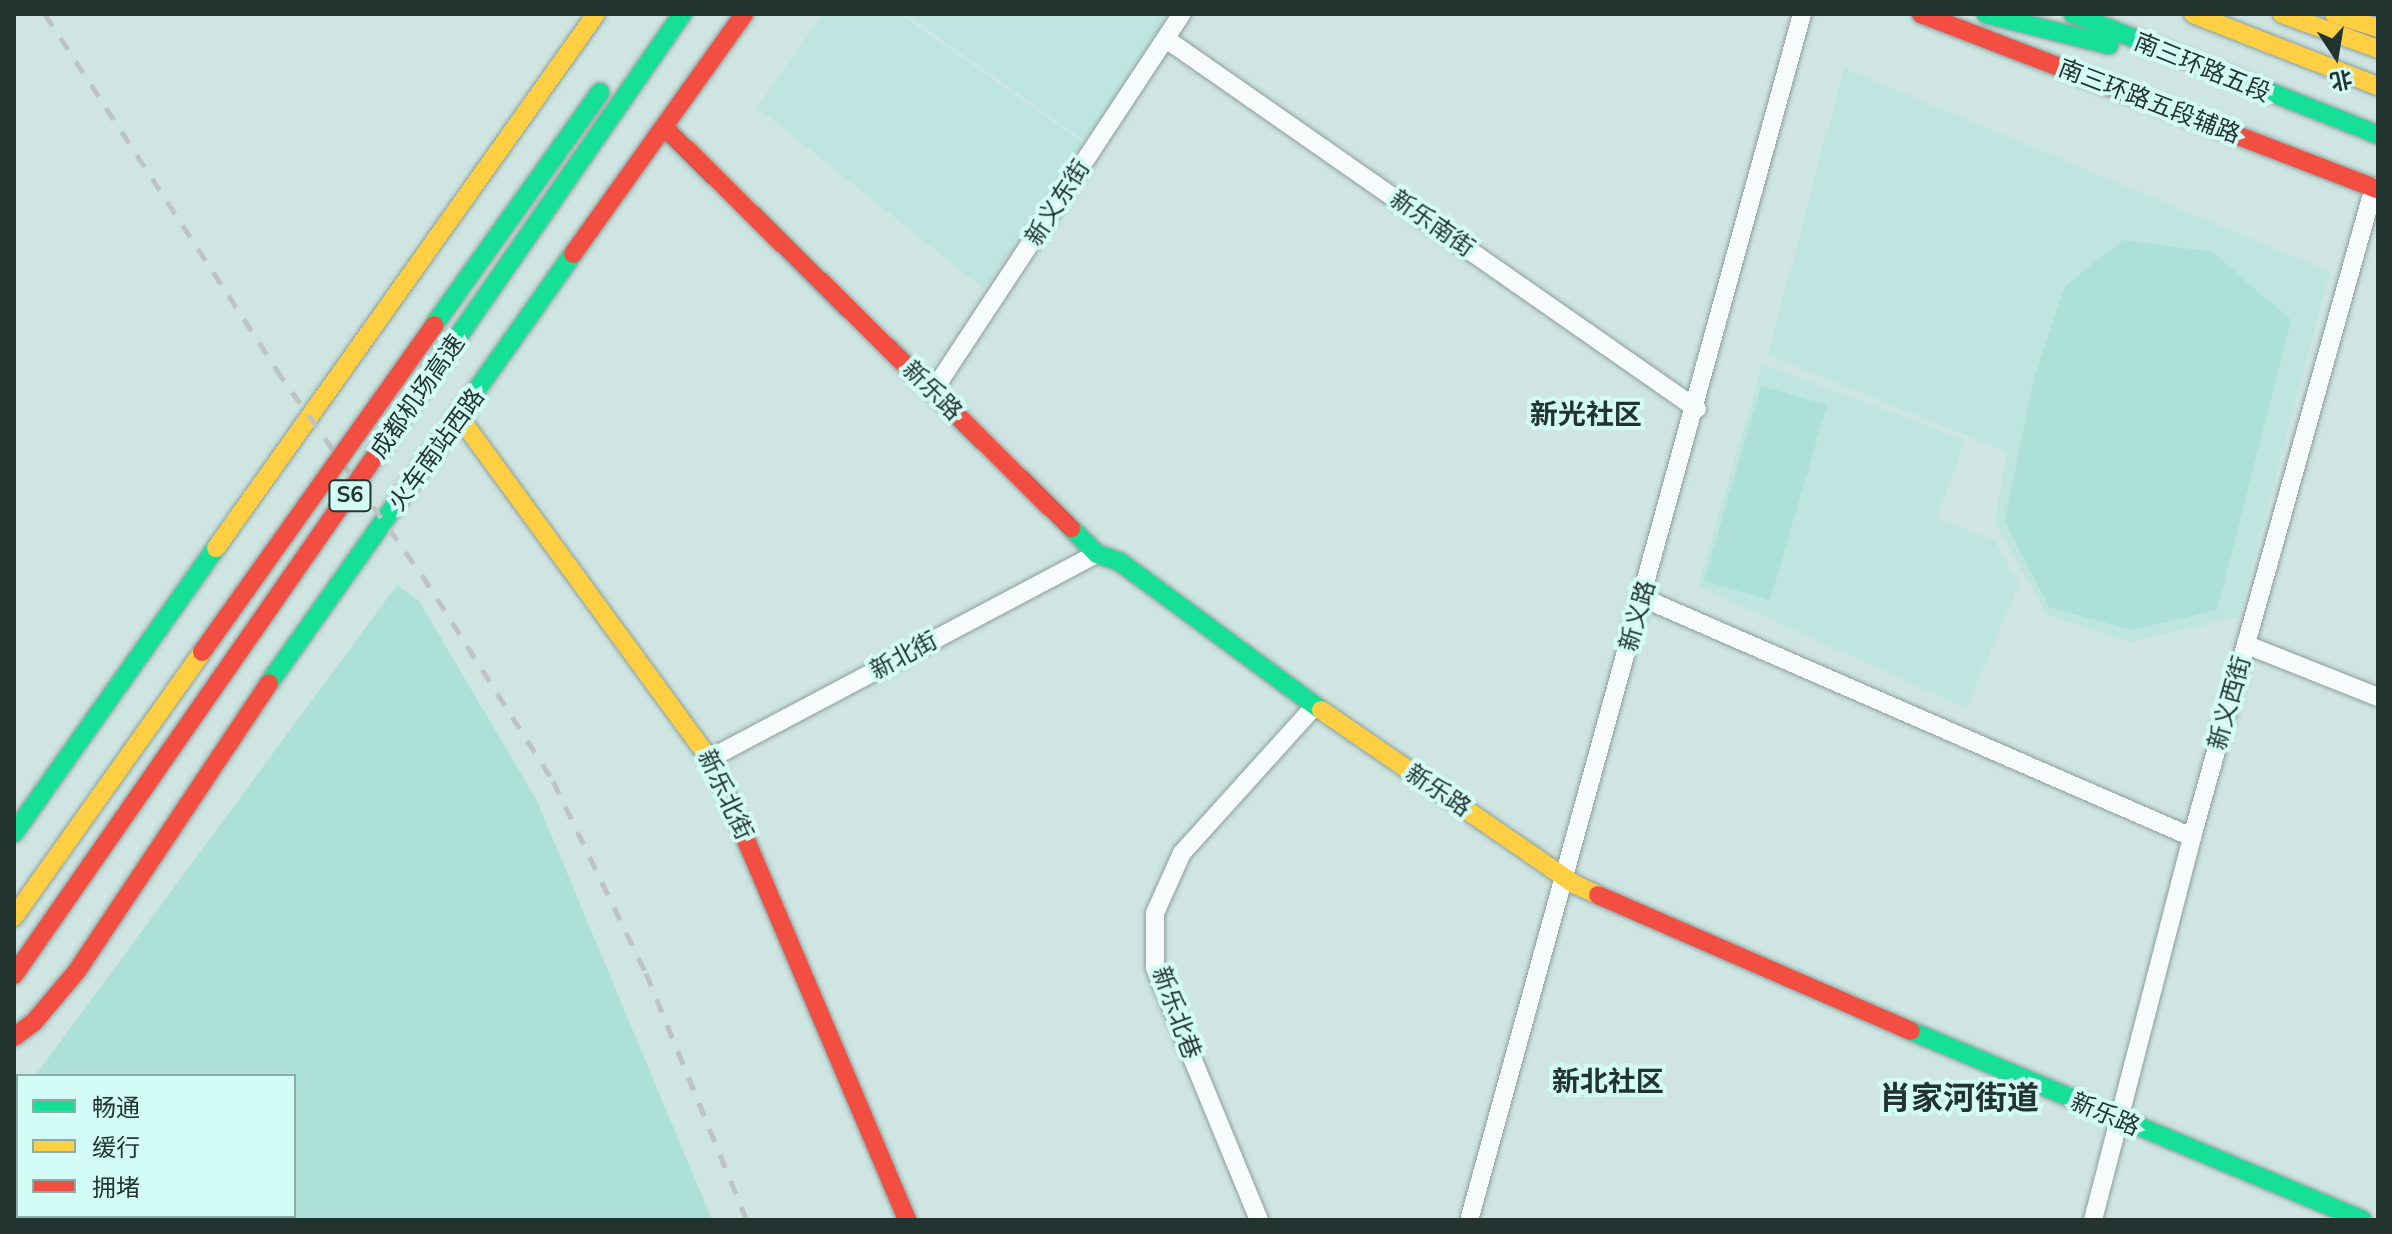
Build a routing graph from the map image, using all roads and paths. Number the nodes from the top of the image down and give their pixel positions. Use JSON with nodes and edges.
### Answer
{"nodes":[{"id":1,"x":596,"y":14,"type":"edge"},
{"id":2,"x":682,"y":14,"type":"edge"},
{"id":3,"x":744,"y":14,"type":"edge"},
{"id":4,"x":1182,"y":14,"type":"edge"},
{"id":5,"x":1802,"y":14,"type":"edge"},
{"id":6,"x":1921,"y":14,"type":"edge"},
{"id":7,"x":1986,"y":14,"type":"edge"},
{"id":8,"x":2073,"y":14,"type":"edge"},
{"id":9,"x":2193,"y":14,"type":"edge"},
{"id":10,"x":2334,"y":14,"type":"edge"},
{"id":11,"x":2286,"y":16,"type":"edge"},
{"id":12,"x":2378,"y":28,"type":"edge"},
{"id":13,"x":1166,"y":39,"type":"junction"},
{"id":14,"x":2378,"y":49,"type":"edge"},
{"id":15,"x":2165,"y":54,"type":"junction"},
{"id":16,"x":610,"y":78,"type":"dead end"},
{"id":17,"x":2378,"y":86,"type":"edge"},
{"id":18,"x":2255,"y":89,"type":"junction"},
{"id":19,"x":666,"y":129,"type":"junction"},
{"id":20,"x":2378,"y":135,"type":"edge"},
{"id":21,"x":2378,"y":152,"type":"edge"},
{"id":22,"x":2376,"y":188,"type":"edge"},
{"id":23,"x":933,"y":391,"type":"junction"},
{"id":24,"x":1697,"y":409,"type":"junction"},
{"id":25,"x":460,"y":418,"type":"junction"},
{"id":26,"x":1097,"y":554,"type":"junction"},
{"id":27,"x":1643,"y":598,"type":"junction"},
{"id":28,"x":2247,"y":645,"type":"junction"},
{"id":29,"x":2378,"y":697,"type":"edge"},
{"id":30,"x":1315,"y":706,"type":"junction"},
{"id":31,"x":711,"y":758,"type":"junction"},
{"id":32,"x":14,"y":833,"type":"edge"},
{"id":33,"x":2192,"y":837,"type":"junction"},
{"id":34,"x":1563,"y":876,"type":"junction"},
{"id":35,"x":14,"y":917,"type":"edge"},
{"id":36,"x":14,"y":975,"type":"edge"},
{"id":37,"x":14,"y":1037,"type":"edge"},
{"id":38,"x":2115,"y":1119,"type":"junction"},
{"id":39,"x":1470,"y":1219,"type":"edge"},
{"id":40,"x":907,"y":1220,"type":"edge"},
{"id":41,"x":1259,"y":1220,"type":"edge"},
{"id":42,"x":2093,"y":1220,"type":"edge"},
{"id":43,"x":2362,"y":1220,"type":"edge"}],
"edges":[{"from":1,"to":32,"type":"main road"},
{"from":2,"to":36,"type":"main road","name":"成都机场高速","number":"S6","bridge":true},
{"from":3,"to":19,"type":"main road","name":"火车南站西路"},
{"from":4,"to":13,"type":"street","name":"新义东街"},
{"from":5,"to":24,"type":"street","name":"新义路"},
{"from":6,"to":22,"type":"main road","name":"南三环路五段辅路"},
{"from":7,"to":15,"type":"main road"},
{"from":8,"to":15,"type":"main road","name":"南三环路五段"},
{"from":9,"to":17,"type":"main road","name":"南三环路五段"},
{"from":10,"to":12,"type":"main road"},
{"from":11,"to":14,"type":"main road"},
{"from":13,"to":23,"type":"street","name":"新义东街"},
{"from":13,"to":24,"type":"street","name":"新乐南街"},
{"from":15,"to":18,"type":"main road","name":"南三环路五段"},
{"from":16,"to":35,"type":"main road","name":"成都机场高速","number":"S6","bridge":true},
{"from":18,"to":20,"type":"main road","name":"南三环路五段"},
{"from":18,"to":21,"type":"main road"},
{"from":19,"to":23,"type":"main road","name":"新乐路"},
{"from":19,"to":25,"type":"main road","name":"火车南站西路"},
{"from":22,"to":28,"type":"street","name":"新义西街"},
{"from":23,"to":26,"type":"main road","name":"新乐路"},
{"from":24,"to":27,"type":"street","name":"新义路"},
{"from":25,"to":31,"type":"main road","name":"新乐北街"},
{"from":25,"to":37,"type":"main road","name":"火车南站西路"},
{"from":26,"to":30,"type":"main road","name":"新乐路"},
{"from":26,"to":31,"type":"street","name":"新北街"},
{"from":27,"to":33,"type":"street"},
{"from":27,"to":34,"type":"street","name":"新义路"},
{"from":28,"to":29,"type":"street"},
{"from":28,"to":33,"type":"street","name":"新义西街"},
{"from":30,"to":34,"type":"main road","name":"新乐路"},
{"from":30,"to":41,"type":"street","name":"新乐北巷"},
{"from":31,"to":40,"type":"main road","name":"新乐北街"},
{"from":33,"to":38,"type":"street","name":"新义西街"},
{"from":34,"to":38,"type":"main road","name":"新乐路"},
{"from":34,"to":39,"type":"street","name":"新义路"},
{"from":38,"to":42,"type":"street","name":"新义西街"},
{"from":38,"to":43,"type":"main road","name":"新乐路"}]}
